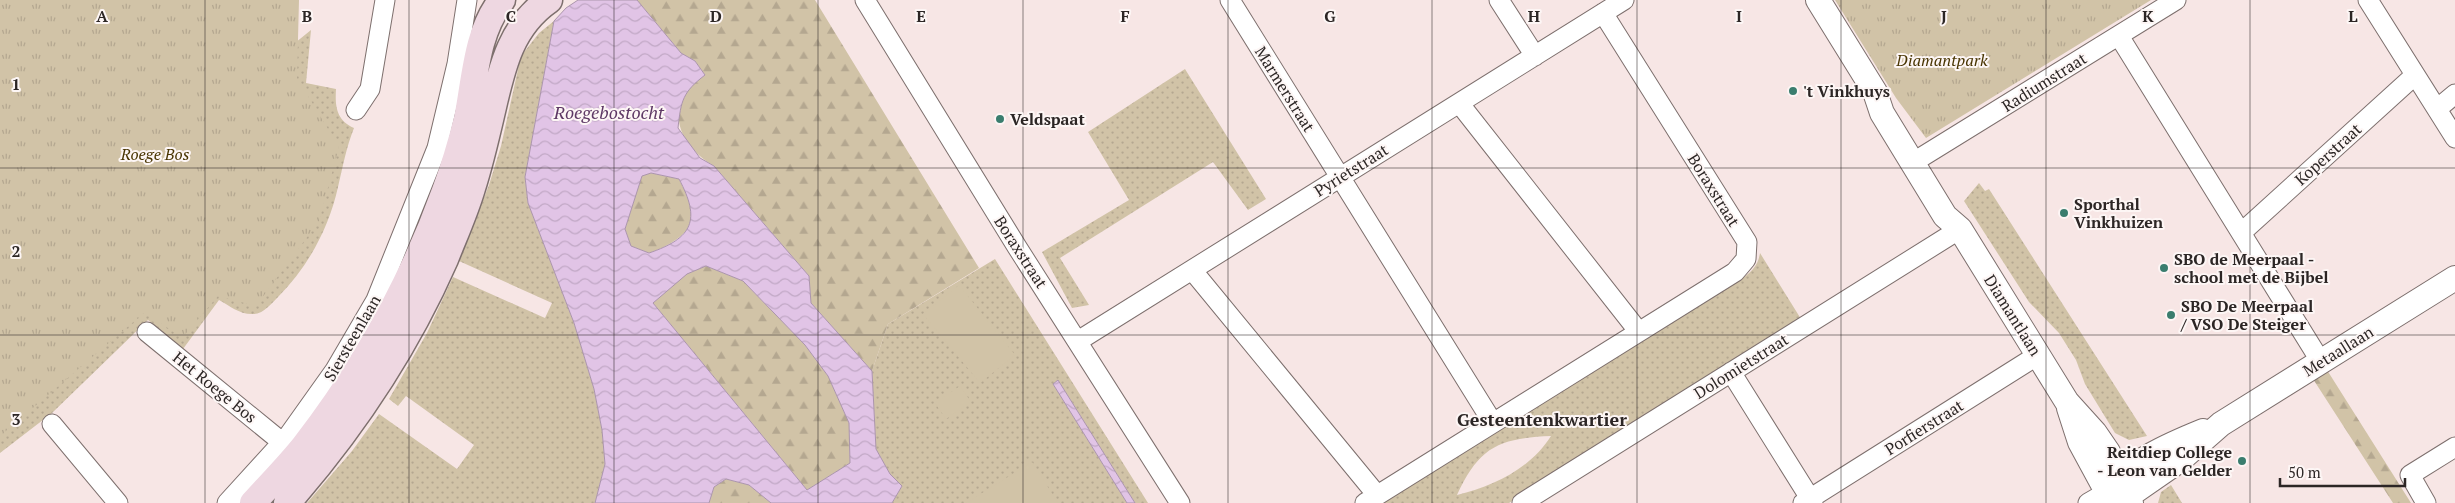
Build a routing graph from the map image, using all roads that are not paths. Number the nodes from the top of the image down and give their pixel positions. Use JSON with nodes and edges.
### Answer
{"nodes":[{"id":1,"x":385,"y":0,"type":"edge"},
{"id":2,"x":467,"y":0,"type":"edge"},
{"id":3,"x":549,"y":0,"type":"edge"},
{"id":4,"x":865,"y":0,"type":"edge"},
{"id":5,"x":1230,"y":0,"type":"edge"},
{"id":6,"x":1499,"y":0,"type":"edge"},
{"id":7,"x":1624,"y":0,"type":"edge"},
{"id":8,"x":1818,"y":0,"type":"edge"},
{"id":9,"x":2176,"y":0,"type":"edge"},
{"id":10,"x":2368,"y":0,"type":"edge"},
{"id":11,"x":497,"y":2,"type":"edge"},
{"id":12,"x":1603,"y":13,"type":"junction"},
{"id":13,"x":523,"y":23,"type":"junction"},
{"id":14,"x":2118,"y":36,"type":"junction"},
{"id":15,"x":1535,"y":56,"type":"junction"},
{"id":16,"x":2414,"y":76,"type":"junction"},
{"id":17,"x":2455,"y":94,"type":"edge"},
{"id":18,"x":1459,"y":103,"type":"junction"},
{"id":19,"x":356,"y":110,"type":"dead end"},
{"id":20,"x":2437,"y":110,"type":"junction"},
{"id":21,"x":2455,"y":138,"type":"edge"},
{"id":22,"x":458,"y":153,"type":"junction"},
{"id":23,"x":1918,"y":160,"type":"junction"},
{"id":24,"x":1339,"y":178,"type":"junction"},
{"id":25,"x":1960,"y":229,"type":"junction"},
{"id":26,"x":2242,"y":233,"type":"junction"},
{"id":27,"x":1192,"y":270,"type":"junction"},
{"id":28,"x":2454,"y":281,"type":"edge"},
{"id":29,"x":147,"y":332,"type":"dead end"},
{"id":30,"x":1639,"y":332,"type":"junction"},
{"id":31,"x":1078,"y":341,"type":"junction"},
{"id":32,"x":2038,"y":356,"type":"junction"},
{"id":33,"x":2321,"y":362,"type":"junction"},
{"id":34,"x":1731,"y":372,"type":"junction"},
{"id":35,"x":1494,"y":423,"type":"junction"},
{"id":36,"x":52,"y":424,"type":"dead end"},
{"id":37,"x":283,"y":442,"type":"junction"},
{"id":38,"x":2455,"y":447,"type":"edge"},
{"id":39,"x":2115,"y":496,"type":"edge"},
{"id":40,"x":1371,"y":499,"type":"edge"},
{"id":41,"x":1532,"y":500,"type":"edge"},
{"id":42,"x":1809,"y":501,"type":"edge"},
{"id":43,"x":118,"y":503,"type":"edge"},
{"id":44,"x":227,"y":503,"type":"edge"},
{"id":45,"x":253,"y":503,"type":"edge"},
{"id":46,"x":287,"y":503,"type":"edge"},
{"id":47,"x":1180,"y":503,"type":"edge"},
{"id":48,"x":2426,"y":503,"type":"edge"}],
"edges":[{"from":1,"to":19,"type":"street"},
{"from":2,"to":22,"type":"street","name":"Siersteenlaan"},
{"from":3,"to":13,"type":"main road","name":"Siersteenlaan"},
{"from":4,"to":31,"type":"street","name":"Boraxstraat"},
{"from":5,"to":24,"type":"street","name":"Marmerstraat"},
{"from":6,"to":15,"type":"street"},
{"from":7,"to":12,"type":"street","name":"Pyrietstraat"},
{"from":8,"to":23,"type":"street","name":"Diamantlaan"},
{"from":9,"to":14,"type":"street","name":"Radiumstraat"},
{"from":10,"to":16,"type":"street"},
{"from":11,"to":13,"type":"street","name":"Siersteenlaan"},
{"from":11,"to":22,"type":"main road","name":"Siersteenlaan"},
{"from":12,"to":15,"type":"street","name":"Pyrietstraat"},
{"from":12,"to":30,"type":"street","name":"Boraxstraat"},
{"from":13,"to":22,"type":"main road","name":"Siersteenlaan"},
{"from":14,"to":23,"type":"street","name":"Radiumstraat"},
{"from":14,"to":26,"type":"street"},
{"from":15,"to":18,"type":"street","name":"Pyrietstraat"},
{"from":16,"to":20,"type":"street"},
{"from":16,"to":26,"type":"street","name":"Koperstraat"},
{"from":17,"to":20,"type":"street"},
{"from":18,"to":24,"type":"street","name":"Pyrietstraat"},
{"from":18,"to":30,"type":"street"},
{"from":20,"to":21,"type":"street"},
{"from":22,"to":37,"type":"street","name":"Siersteenlaan"},
{"from":22,"to":45,"type":"main road","name":"Siersteenlaan"},
{"from":22,"to":46,"type":"main road","name":"Siersteenlaan"},
{"from":23,"to":25,"type":"street","name":"Diamantlaan"},
{"from":24,"to":27,"type":"street","name":"Pyrietstraat"},
{"from":24,"to":35,"type":"street"},
{"from":25,"to":32,"type":"street","name":"Diamantlaan"},
{"from":25,"to":34,"type":"street","name":"Dolomietstraat"},
{"from":26,"to":33,"type":"street"},
{"from":27,"to":31,"type":"street","name":"Pyrietstraat"},
{"from":27,"to":40,"type":"street","name":"Boraxstraat"},
{"from":28,"to":33,"type":"street","name":"Metaallaan"},
{"from":29,"to":37,"type":"street","name":"Het Roege Bos"},
{"from":30,"to":35,"type":"street","name":"Boraxstraat"},
{"from":31,"to":47,"type":"street","name":"Boraxstraat"},
{"from":32,"to":39,"type":"street","name":"Diamantlaan"},
{"from":32,"to":42,"type":"street","name":"Porfierstraat"},
{"from":33,"to":39,"type":"street","name":"Metaallaan"},
{"from":34,"to":41,"type":"street","name":"Dolomietstraat"},
{"from":34,"to":42,"type":"street","name":"Porfierstraat"},
{"from":35,"to":40,"type":"street","name":"Boraxstraat"},
{"from":36,"to":43,"type":"street"},
{"from":37,"to":44,"type":"street","name":"Siersteenlaan"},
{"from":38,"to":48,"type":"street"}]}
